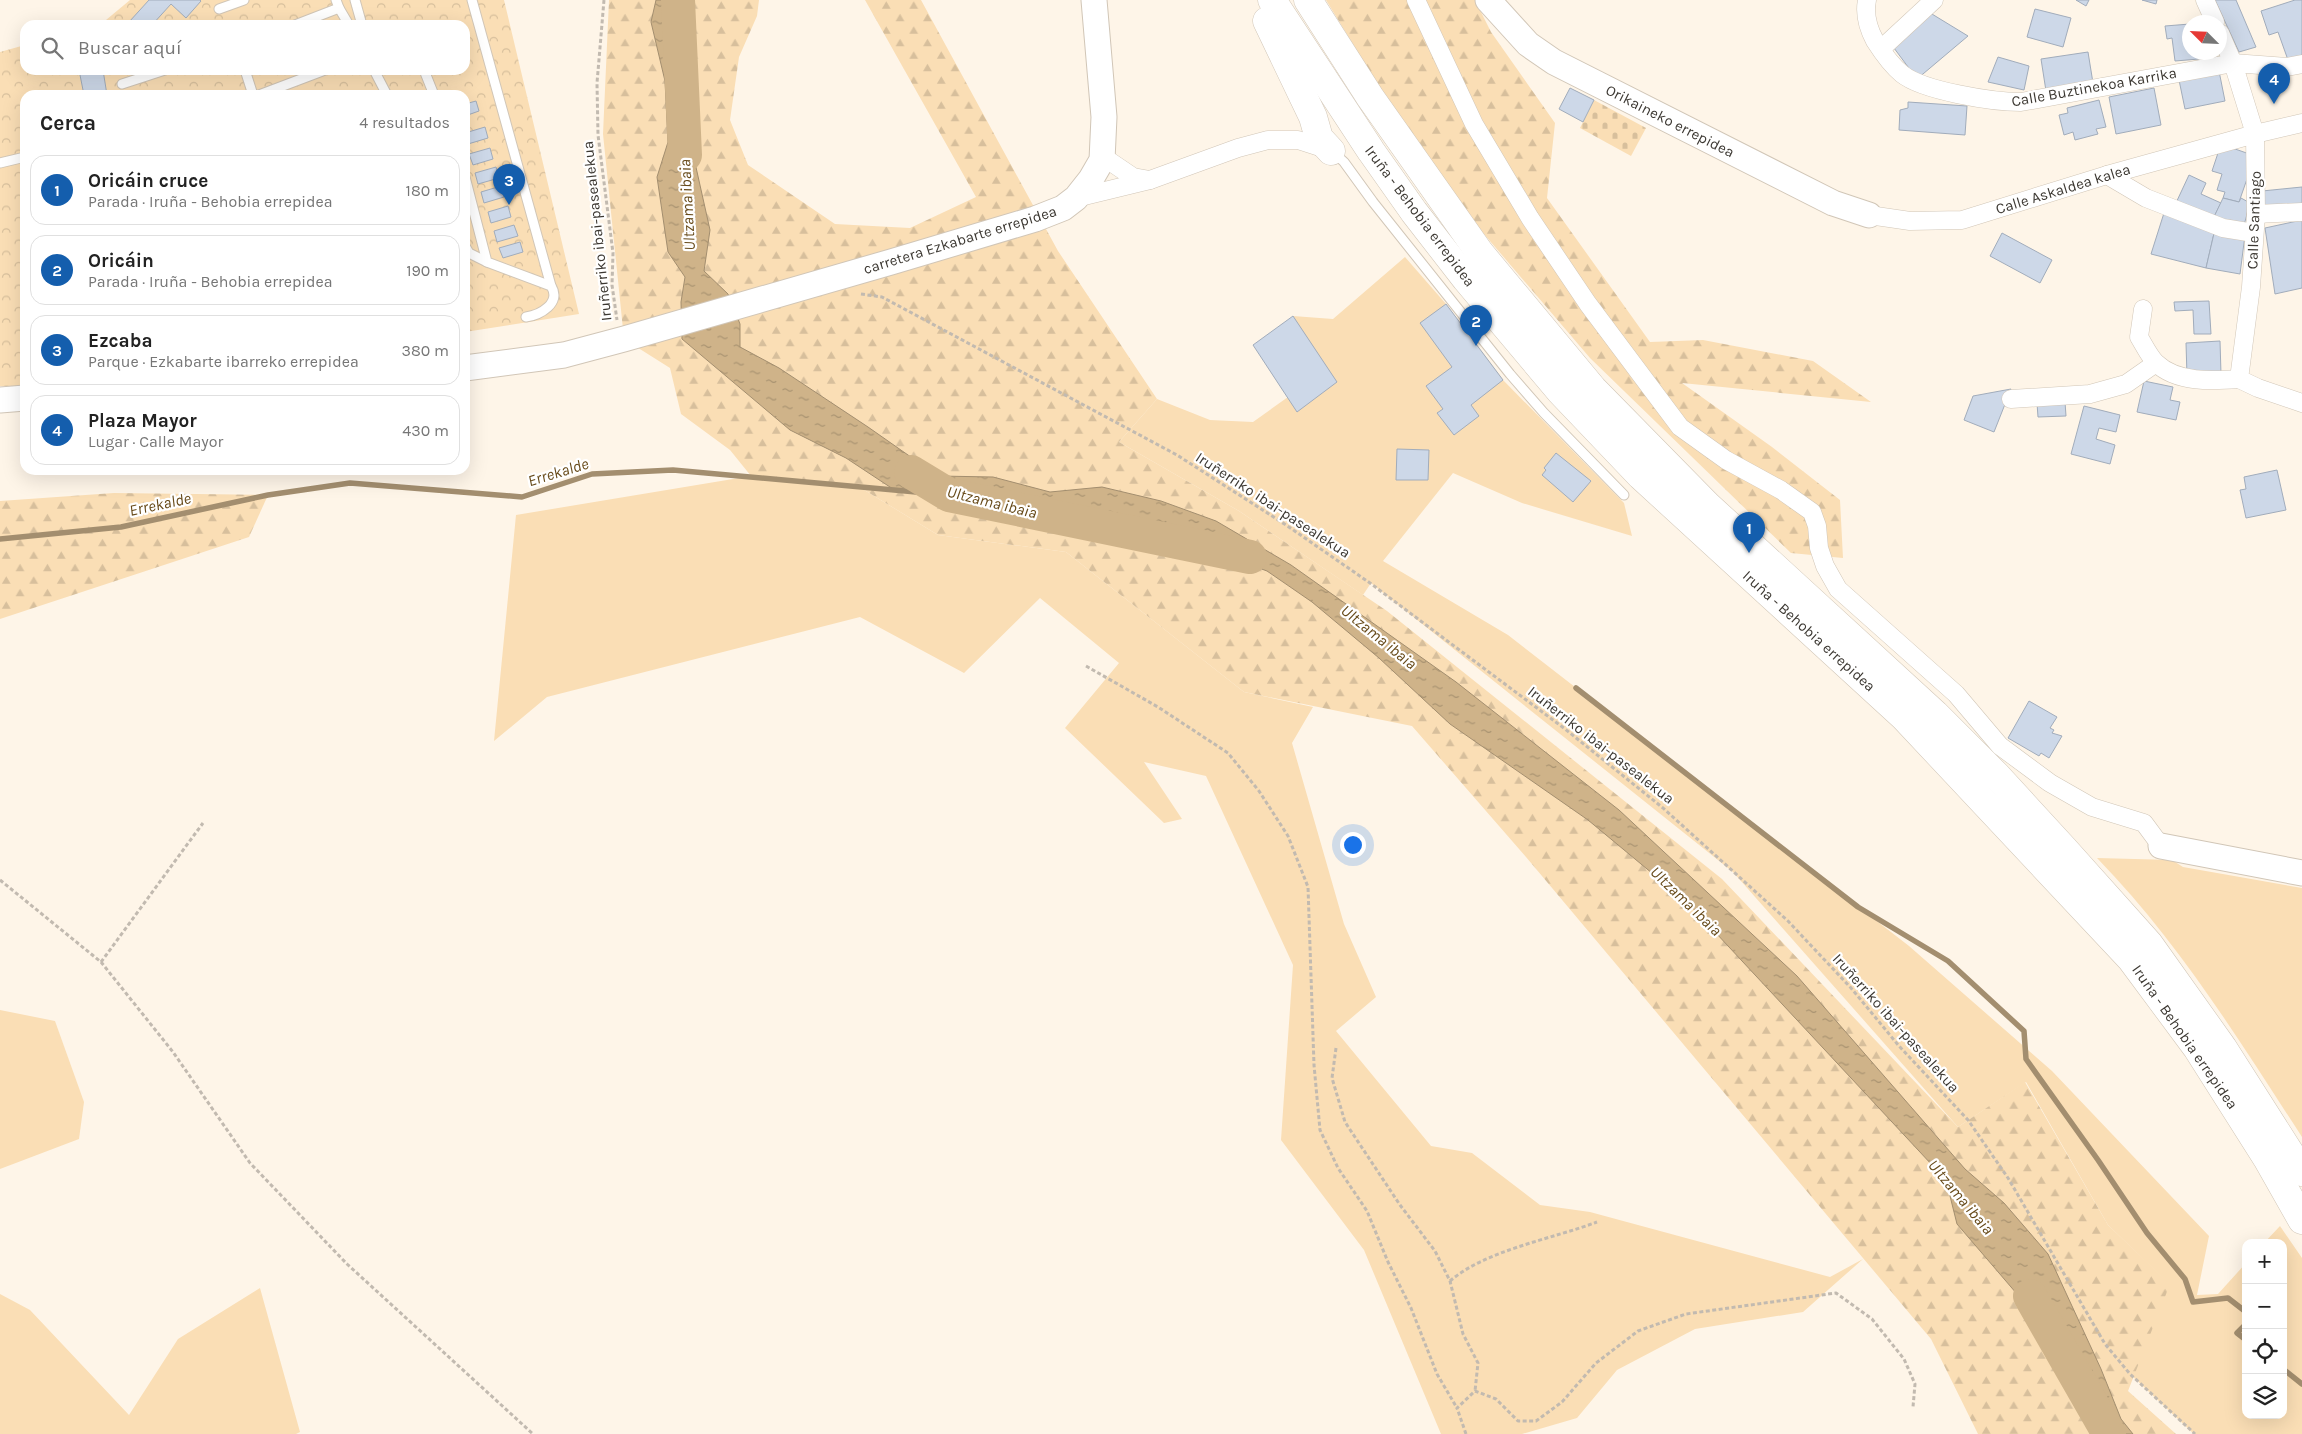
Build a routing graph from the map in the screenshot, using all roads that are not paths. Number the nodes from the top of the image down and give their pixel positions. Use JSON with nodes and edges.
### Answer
{"nodes":[{"id":1,"x":244,"y":0,"type":"edge"},
{"id":2,"x":355,"y":0,"type":"edge"},
{"id":3,"x":472,"y":0,"type":"edge"},
{"id":4,"x":1094,"y":0,"type":"edge"},
{"id":5,"x":1256,"y":0,"type":"edge"},
{"id":6,"x":1272,"y":0,"type":"edge"},
{"id":7,"x":1308,"y":0,"type":"edge"},
{"id":8,"x":1416,"y":0,"type":"edge"},
{"id":9,"x":1488,"y":0,"type":"edge"},
{"id":10,"x":1867,"y":0,"type":"edge"},
{"id":11,"x":1934,"y":0,"type":"edge"},
{"id":12,"x":2205,"y":0,"type":"edge"},
{"id":13,"x":338,"y":4,"type":"edge"},
{"id":14,"x":219,"y":9,"type":"dead end"},
{"id":15,"x":2212,"y":15,"type":"edge"},
{"id":16,"x":305,"y":20,"type":"edge"},
{"id":17,"x":346,"y":20,"type":"edge"},
{"id":18,"x":361,"y":20,"type":"edge"},
{"id":19,"x":1880,"y":49,"type":"junction"},
{"id":20,"x":2227,"y":49,"type":"edge"},
{"id":21,"x":2233,"y":63,"type":"junction"},
{"id":22,"x":2302,"y":64,"type":"edge"},
{"id":23,"x":150,"y":75,"type":"edge"},
{"id":24,"x":247,"y":75,"type":"edge"},
{"id":25,"x":312,"y":75,"type":"edge"},
{"id":26,"x":377,"y":75,"type":"edge"},
{"id":27,"x":426,"y":75,"type":"edge"},
{"id":28,"x":122,"y":84,"type":"dead end"},
{"id":29,"x":251,"y":90,"type":"edge"},
{"id":30,"x":272,"y":90,"type":"edge"},
{"id":31,"x":384,"y":90,"type":"edge"},
{"id":32,"x":432,"y":90,"type":"edge"},
{"id":33,"x":2302,"y":123,"type":"edge"},
{"id":34,"x":2255,"y":134,"type":"junction"},
{"id":35,"x":1331,"y":151,"type":"junction"},
{"id":36,"x":1102,"y":156,"type":"junction"},
{"id":37,"x":20,"y":159,"type":"edge"},
{"id":38,"x":0,"y":163,"type":"edge"},
{"id":39,"x":2107,"y":175,"type":"junction"},
{"id":40,"x":1150,"y":180,"type":"junction"},
{"id":41,"x":470,"y":196,"type":"edge"},
{"id":42,"x":1076,"y":198,"type":"junction"},
{"id":43,"x":2302,"y":212,"type":"edge"},
{"id":44,"x":2256,"y":214,"type":"junction"},
{"id":45,"x":1869,"y":215,"type":"joint"},
{"id":46,"x":2254,"y":233,"type":"junction"},
{"id":47,"x":470,"y":254,"type":"edge"},
{"id":48,"x":487,"y":262,"type":"junction"},
{"id":49,"x":551,"y":286,"type":"junction"},
{"id":50,"x":2143,"y":309,"type":"dead end"},
{"id":51,"x":526,"y":317,"type":"dead end"},
{"id":52,"x":2156,"y":363,"type":"junction"},
{"id":53,"x":470,"y":367,"type":"edge"},
{"id":54,"x":2239,"y":379,"type":"junction"},
{"id":55,"x":20,"y":398,"type":"edge"},
{"id":56,"x":2011,"y":399,"type":"dead end"},
{"id":57,"x":0,"y":400,"type":"edge"},
{"id":58,"x":2302,"y":403,"type":"edge"},
{"id":59,"x":1624,"y":494,"type":"dead end"},
{"id":60,"x":2161,"y":846,"type":"joint"},
{"id":61,"x":2302,"y":873,"type":"edge"},
{"id":62,"x":2302,"y":1172,"type":"edge"},
{"id":63,"x":2302,"y":1220,"type":"edge"}],
"edges":[{"from":1,"to":14,"type":"lane"},
{"from":2,"to":18,"type":"lane"},
{"from":3,"to":49,"type":"lane"},
{"from":4,"to":36,"type":"street","name":"carretera Ezkabarte errepidea"},
{"from":5,"to":35,"type":"highway"},
{"from":6,"to":63,"type":"highway","name":"Iruña - Behobia errepidea"},
{"from":7,"to":62,"type":"highway","name":"Iruña - Behobia errepidea"},
{"from":8,"to":60,"type":"street"},
{"from":9,"to":45,"type":"street","name":"Orikaineko errepidea"},
{"from":10,"to":19,"type":"street","name":"Calle Buztinekoa Karrika"},
{"from":11,"to":19,"type":"street"},
{"from":12,"to":15,"type":"street"},
{"from":13,"to":16,"type":"lane"},
{"from":13,"to":17,"type":"lane"},
{"from":19,"to":21,"type":"street","name":"Calle Buztinekoa Karrika"},
{"from":20,"to":21,"type":"street","name":"Calle Santiago"},
{"from":21,"to":22,"type":"street"},
{"from":21,"to":34,"type":"street","name":"Calle Santiago"},
{"from":23,"to":28,"type":"lane"},
{"from":24,"to":29,"type":"lane"},
{"from":25,"to":30,"type":"lane"},
{"from":26,"to":31,"type":"lane"},
{"from":27,"to":32,"type":"lane"},
{"from":33,"to":34,"type":"street","name":"Calle Askaldea kalea"},
{"from":34,"to":39,"type":"street","name":"Calle Askaldea kalea"},
{"from":34,"to":44,"type":"street","name":"Calle Santiago"},
{"from":35,"to":40,"type":"street"},
{"from":35,"to":59,"type":"lane"},
{"from":36,"to":40,"type":"street"},
{"from":36,"to":42,"type":"street","name":"carretera Ezkabarte errepidea"},
{"from":37,"to":38,"type":"lane"},
{"from":39,"to":45,"type":"street","name":"Calle Askaldea kalea"},
{"from":39,"to":46,"type":"street"},
{"from":40,"to":42,"type":"street"},
{"from":41,"to":48,"type":"lane"},
{"from":42,"to":53,"type":"street","name":"carretera Ezkabarte errepidea"},
{"from":43,"to":44,"type":"street"},
{"from":44,"to":46,"type":"street","name":"Calle Santiago"},
{"from":46,"to":54,"type":"street","name":"Calle Santiago"},
{"from":47,"to":48,"type":"lane"},
{"from":48,"to":49,"type":"lane"},
{"from":49,"to":51,"type":"lane"},
{"from":50,"to":52,"type":"street"},
{"from":52,"to":54,"type":"street"},
{"from":52,"to":56,"type":"street"},
{"from":54,"to":58,"type":"street"},
{"from":55,"to":57,"type":"street"},
{"from":60,"to":61,"type":"street"}]}
